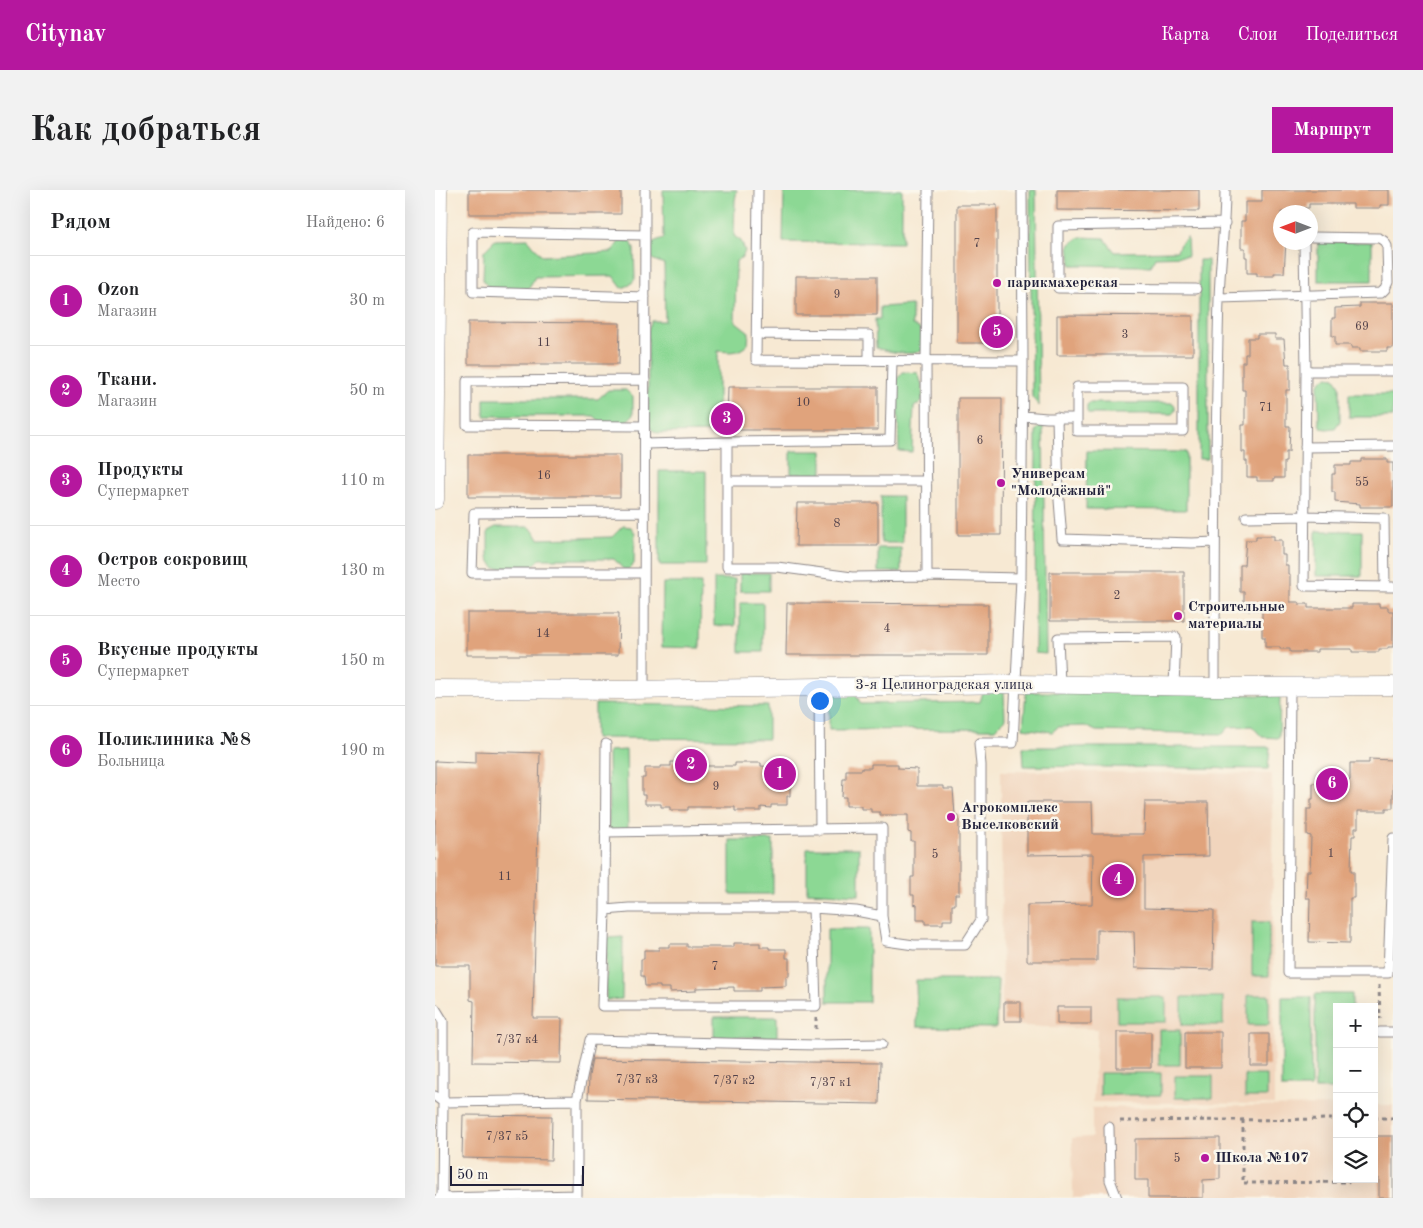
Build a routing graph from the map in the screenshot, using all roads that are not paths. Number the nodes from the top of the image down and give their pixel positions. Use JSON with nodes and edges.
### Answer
{"nodes":[{"id":1,"x":438,"y":190,"type":"edge"},
{"id":2,"x":645,"y":190,"type":"edge"},
{"id":3,"x":758,"y":190,"type":"edge"},
{"id":4,"x":928,"y":190,"type":"edge"},
{"id":5,"x":1021,"y":190,"type":"edge"},
{"id":6,"x":1225,"y":190,"type":"edge"},
{"id":7,"x":1225,"y":223,"type":"junction"},
{"id":8,"x":645,"y":235,"type":"junction"},
{"id":9,"x":1318,"y":237,"type":"edge"},
{"id":10,"x":1304,"y":250,"type":"edge"},
{"id":11,"x":1196,"y":289,"type":"dead end"},
{"id":12,"x":1305,"y":295,"type":"junction"},
{"id":13,"x":645,"y":297,"type":"junction"},
{"id":14,"x":1219,"y":298,"type":"junction"},
{"id":15,"x":436,"y":324,"type":"edge"},
{"id":16,"x":757,"y":334,"type":"junction"},
{"id":17,"x":892,"y":360,"type":"junction"},
{"id":18,"x":869,"y":361,"type":"junction"},
{"id":19,"x":926,"y":361,"type":"junction"},
{"id":20,"x":1023,"y":361,"type":"junction"},
{"id":21,"x":1306,"y":371,"type":"junction"},
{"id":22,"x":1393,"y":371,"type":"edge"},
{"id":23,"x":645,"y":380,"type":"junction"},
{"id":24,"x":436,"y":391,"type":"edge"},
{"id":25,"x":1023,"y":416,"type":"junction"},
{"id":26,"x":1057,"y":418,"type":"junction"},
{"id":27,"x":1077,"y":418,"type":"junction"},
{"id":28,"x":644,"y":426,"type":"junction"},
{"id":29,"x":727,"y":442,"type":"junction"},
{"id":30,"x":645,"y":444,"type":"junction"},
{"id":31,"x":1393,"y":446,"type":"edge"},
{"id":32,"x":1305,"y":447,"type":"junction"},
{"id":33,"x":728,"y":481,"type":"junction"},
{"id":34,"x":927,"y":481,"type":"junction"},
{"id":35,"x":435,"y":500,"type":"edge"},
{"id":36,"x":644,"y":512,"type":"junction"},
{"id":37,"x":1305,"y":516,"type":"junction"},
{"id":38,"x":1246,"y":517,"type":"dead end"},
{"id":39,"x":1215,"y":542,"type":"junction"},
{"id":40,"x":644,"y":573,"type":"junction"},
{"id":41,"x":927,"y":576,"type":"junction"},
{"id":42,"x":1021,"y":578,"type":"junction"},
{"id":43,"x":1389,"y":587,"type":"edge"},
{"id":44,"x":1015,"y":684,"type":"junction"},
{"id":45,"x":1060,"y":684,"type":"junction"},
{"id":46,"x":819,"y":686,"type":"junction"},
{"id":47,"x":1174,"y":686,"type":"junction"},
{"id":48,"x":1290,"y":686,"type":"junction"},
{"id":49,"x":1393,"y":686,"type":"edge"},
{"id":50,"x":1215,"y":687,"type":"junction"},
{"id":51,"x":435,"y":689,"type":"edge"},
{"id":52,"x":644,"y":690,"type":"junction"},
{"id":53,"x":606,"y":744,"type":"dead end"},
{"id":54,"x":820,"y":830,"type":"junction"},
{"id":55,"x":605,"y":832,"type":"junction"},
{"id":56,"x":1393,"y":838,"type":"edge"},
{"id":57,"x":813,"y":908,"type":"junction"},
{"id":58,"x":605,"y":910,"type":"junction"},
{"id":59,"x":882,"y":916,"type":"junction"},
{"id":60,"x":435,"y":1008,"type":"edge"},
{"id":61,"x":1380,"y":1032,"type":"road end"},
{"id":62,"x":1393,"y":1032,"type":"edge"},
{"id":63,"x":882,"y":1044,"type":"dead end"},
{"id":64,"x":435,"y":1096,"type":"edge"},
{"id":65,"x":577,"y":1100,"type":"junction"},
{"id":66,"x":443,"y":1102,"type":"junction"},
{"id":67,"x":1109,"y":1127,"type":"road end"},
{"id":68,"x":441,"y":1198,"type":"edge"},
{"id":69,"x":1117,"y":1198,"type":"edge"}],
"edges":[{"from":1,"to":15,"type":"street"},
{"from":2,"to":8,"type":"lane"},
{"from":3,"to":16,"type":"lane"},
{"from":4,"to":19,"type":"lane"},
{"from":5,"to":20,"type":"lane"},
{"from":6,"to":7,"type":"lane"},
{"from":7,"to":11,"type":"lane"},
{"from":7,"to":14,"type":"lane"},
{"from":8,"to":13,"type":"lane"},
{"from":8,"to":13,"type":"lane"},
{"from":9,"to":12,"type":"lane"},
{"from":10,"to":12,"type":"lane"},
{"from":12,"to":14,"type":"lane"},
{"from":12,"to":21,"type":"lane"},
{"from":13,"to":23,"type":"lane"},
{"from":14,"to":39,"type":"lane"},
{"from":15,"to":24,"type":"street"},
{"from":16,"to":18,"type":"lane"},
{"from":16,"to":18,"type":"lane"},
{"from":17,"to":18,"type":"lane"},
{"from":17,"to":19,"type":"lane"},
{"from":17,"to":29,"type":"lane"},
{"from":19,"to":20,"type":"lane"},
{"from":19,"to":34,"type":"lane"},
{"from":20,"to":25,"type":"lane"},
{"from":21,"to":22,"type":"lane"},
{"from":21,"to":32,"type":"lane"},
{"from":23,"to":28,"type":"lane"},
{"from":23,"to":28,"type":"lane"},
{"from":24,"to":35,"type":"street"},
{"from":25,"to":26,"type":"lane"},
{"from":25,"to":42,"type":"lane"},
{"from":26,"to":27,"type":"lane"},
{"from":26,"to":39,"type":"lane"},
{"from":27,"to":27,"type":"lane"},
{"from":28,"to":30,"type":"lane"},
{"from":29,"to":30,"type":"lane"},
{"from":29,"to":33,"type":"lane"},
{"from":30,"to":36,"type":"lane"},
{"from":31,"to":32,"type":"lane"},
{"from":32,"to":37,"type":"lane"},
{"from":33,"to":34,"type":"lane"},
{"from":33,"to":41,"type":"lane"},
{"from":34,"to":41,"type":"lane"},
{"from":36,"to":40,"type":"lane"},
{"from":36,"to":40,"type":"lane"},
{"from":37,"to":38,"type":"lane"},
{"from":37,"to":43,"type":"lane"},
{"from":37,"to":43,"type":"lane"},
{"from":39,"to":50,"type":"lane"},
{"from":40,"to":52,"type":"lane"},
{"from":41,"to":42,"type":"lane"},
{"from":42,"to":44,"type":"lane"},
{"from":44,"to":45,"type":"street","name":"3-я Целиноградская улица"},
{"from":44,"to":46,"type":"street","name":"3-я Целиноградская улица"},
{"from":44,"to":59,"type":"lane"},
{"from":45,"to":47,"type":"street","name":"3-я Целиноградская улица"},
{"from":45,"to":47,"type":"lane"},
{"from":46,"to":52,"type":"street","name":"3-я Целиноградская улица"},
{"from":46,"to":54,"type":"lane"},
{"from":47,"to":50,"type":"street","name":"3-я Целиноградская улица"},
{"from":48,"to":49,"type":"street","name":"3-я Целиноградская улица"},
{"from":48,"to":50,"type":"street","name":"3-я Целиноградская улица"},
{"from":48,"to":56,"type":"lane"},
{"from":51,"to":52,"type":"street","name":"3-я Целиноградская улица"},
{"from":53,"to":55,"type":"lane"},
{"from":54,"to":55,"type":"lane"},
{"from":54,"to":59,"type":"lane"},
{"from":55,"to":58,"type":"lane"},
{"from":57,"to":58,"type":"lane"},
{"from":57,"to":58,"type":"lane"},
{"from":57,"to":59,"type":"lane"},
{"from":60,"to":66,"type":"lane"},
{"from":61,"to":62,"type":"lane"},
{"from":63,"to":65,"type":"lane"},
{"from":64,"to":66,"type":"lane"},
{"from":65,"to":66,"type":"lane"},
{"from":65,"to":68,"type":"lane"},
{"from":66,"to":68,"type":"lane"},
{"from":67,"to":69,"type":"lane"}]}
